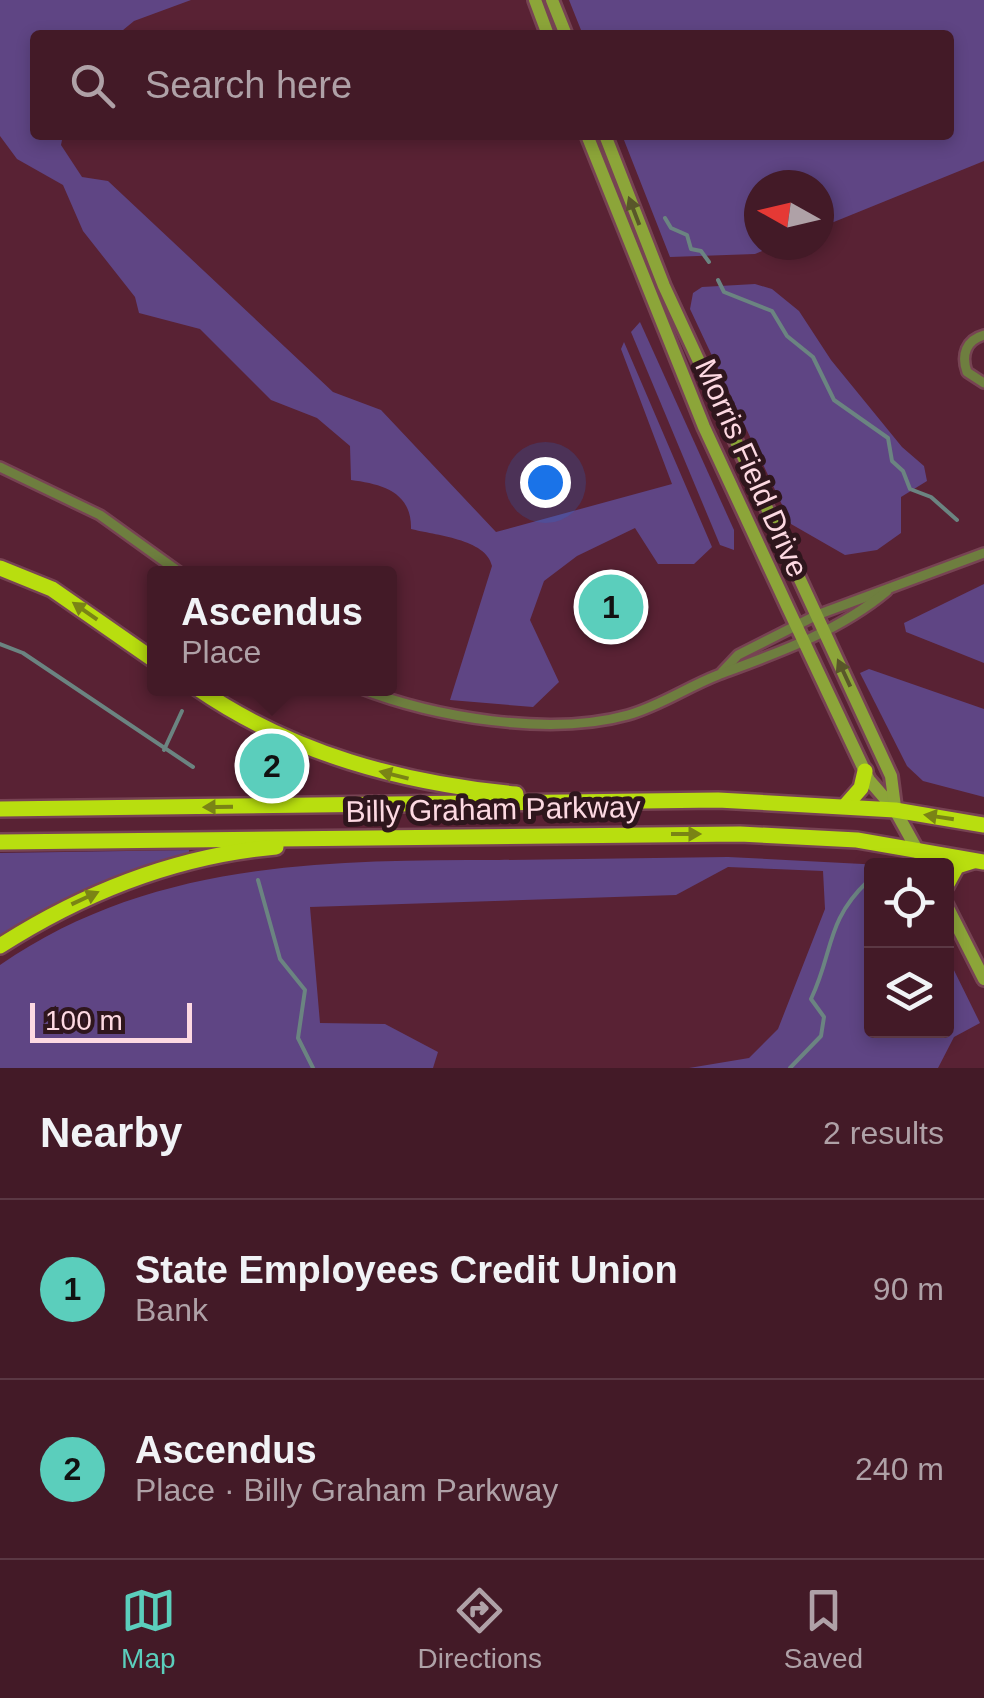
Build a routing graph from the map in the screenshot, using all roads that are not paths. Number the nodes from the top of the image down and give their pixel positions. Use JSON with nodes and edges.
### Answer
{"nodes":[{"id":1,"x":535,"y":0,"type":"edge"},
{"id":2,"x":552,"y":0,"type":"edge"},
{"id":3,"x":546,"y":30,"type":"edge"},
{"id":4,"x":564,"y":30,"type":"edge"},
{"id":5,"x":589,"y":140,"type":"edge"},
{"id":6,"x":607,"y":140,"type":"edge"},
{"id":7,"x":664,"y":286,"type":"junction"},
{"id":8,"x":648,"y":292,"type":"junction"},
{"id":9,"x":984,"y":335,"type":"edge"},
{"id":10,"x":984,"y":383,"type":"edge"},
{"id":11,"x":0,"y":467,"type":"edge"},
{"id":12,"x":984,"y":553,"type":"edge"},
{"id":13,"x":171,"y":566,"type":"edge"},
{"id":14,"x":0,"y":568,"type":"edge"},
{"id":15,"x":887,"y":590,"type":"junction"},
{"id":16,"x":817,"y":615,"type":"junction"},
{"id":17,"x":796,"y":625,"type":"junction"},
{"id":18,"x":825,"y":631,"type":"junction"},
{"id":19,"x":803,"y":641,"type":"junction"},
{"id":20,"x":147,"y":655,"type":"edge"},
{"id":21,"x":720,"y":674,"type":"junction"},
{"id":22,"x":211,"y":696,"type":"edge"},
{"id":23,"x":380,"y":696,"type":"edge"},
{"id":24,"x":864,"y":770,"type":"junction"},
{"id":25,"x":595,"y":802,"type":"junction"},
{"id":26,"x":846,"y":805,"type":"junction"},
{"id":27,"x":0,"y":809,"type":"edge"},
{"id":28,"x":895,"y":810,"type":"junction"},
{"id":29,"x":984,"y":825,"type":"edge"},
{"id":30,"x":391,"y":838,"type":"junction"},
{"id":31,"x":0,"y":842,"type":"edge"},
{"id":32,"x":917,"y":850,"type":"junction"},
{"id":33,"x":922,"y":858,"type":"edge"},
{"id":34,"x":981,"y":861,"type":"edge"},
{"id":35,"x":954,"y":871,"type":"edge"},
{"id":36,"x":954,"y":920,"type":"edge"},
{"id":37,"x":0,"y":946,"type":"edge"},
{"id":38,"x":984,"y":979,"type":"edge"}],
"edges":[{"from":1,"to":3,"type":"street"},
{"from":2,"to":4,"type":"street"},
{"from":5,"to":8,"type":"street","name":"Morris Field Drive"},
{"from":7,"to":6,"type":"street","name":"Morris Field Drive","one_way":true},
{"from":7,"to":8,"type":"street"},
{"from":7,"to":16,"type":"street","name":"Morris Field Drive"},
{"from":8,"to":17,"type":"street","name":"Morris Field Drive"},
{"from":9,"to":10,"type":"street"},
{"from":11,"to":13,"type":"street"},
{"from":12,"to":15,"type":"street"},
{"from":20,"to":14,"type":"highway","one_way":true},
{"from":15,"to":16,"type":"street"},
{"from":15,"to":18,"type":"street"},
{"from":16,"to":17,"type":"street"},
{"from":16,"to":18,"type":"street","name":"Morris Field Drive"},
{"from":17,"to":19,"type":"street","name":"Morris Field Drive"},
{"from":17,"to":21,"type":"street"},
{"from":18,"to":19,"type":"street"},
{"from":28,"to":18,"type":"street","name":"Morris Field Drive","one_way":true},
{"from":19,"to":21,"type":"street"},
{"from":19,"to":24,"type":"street","name":"Morris Field Drive"},
{"from":21,"to":23,"type":"street"},
{"from":25,"to":22,"type":"highway","one_way":true},
{"from":24,"to":26,"type":"highway"},
{"from":24,"to":28,"type":"street","name":"Morris Field Drive"},
{"from":25,"to":26,"type":"highway","name":"Billy Graham Parkway"},
{"from":25,"to":27,"type":"highway","name":"Billy Graham Parkway","one_way":true},
{"from":26,"to":28,"type":"highway","name":"Billy Graham Parkway"},
{"from":29,"to":28,"type":"highway","name":"Billy Graham Parkway","one_way":true},
{"from":28,"to":32,"type":"street","name":"Morris Field Drive"},
{"from":30,"to":31,"type":"highway","name":"Billy Graham Parkway"},
{"from":30,"to":32,"type":"highway","name":"Billy Graham Parkway","one_way":true},
{"from":37,"to":30,"type":"highway","one_way":true},
{"from":32,"to":33,"type":"street","name":"Morris Field Drive"},
{"from":32,"to":34,"type":"highway","name":"Billy Graham Parkway"},
{"from":34,"to":35,"type":"highway"},
{"from":36,"to":38,"type":"street"}]}
